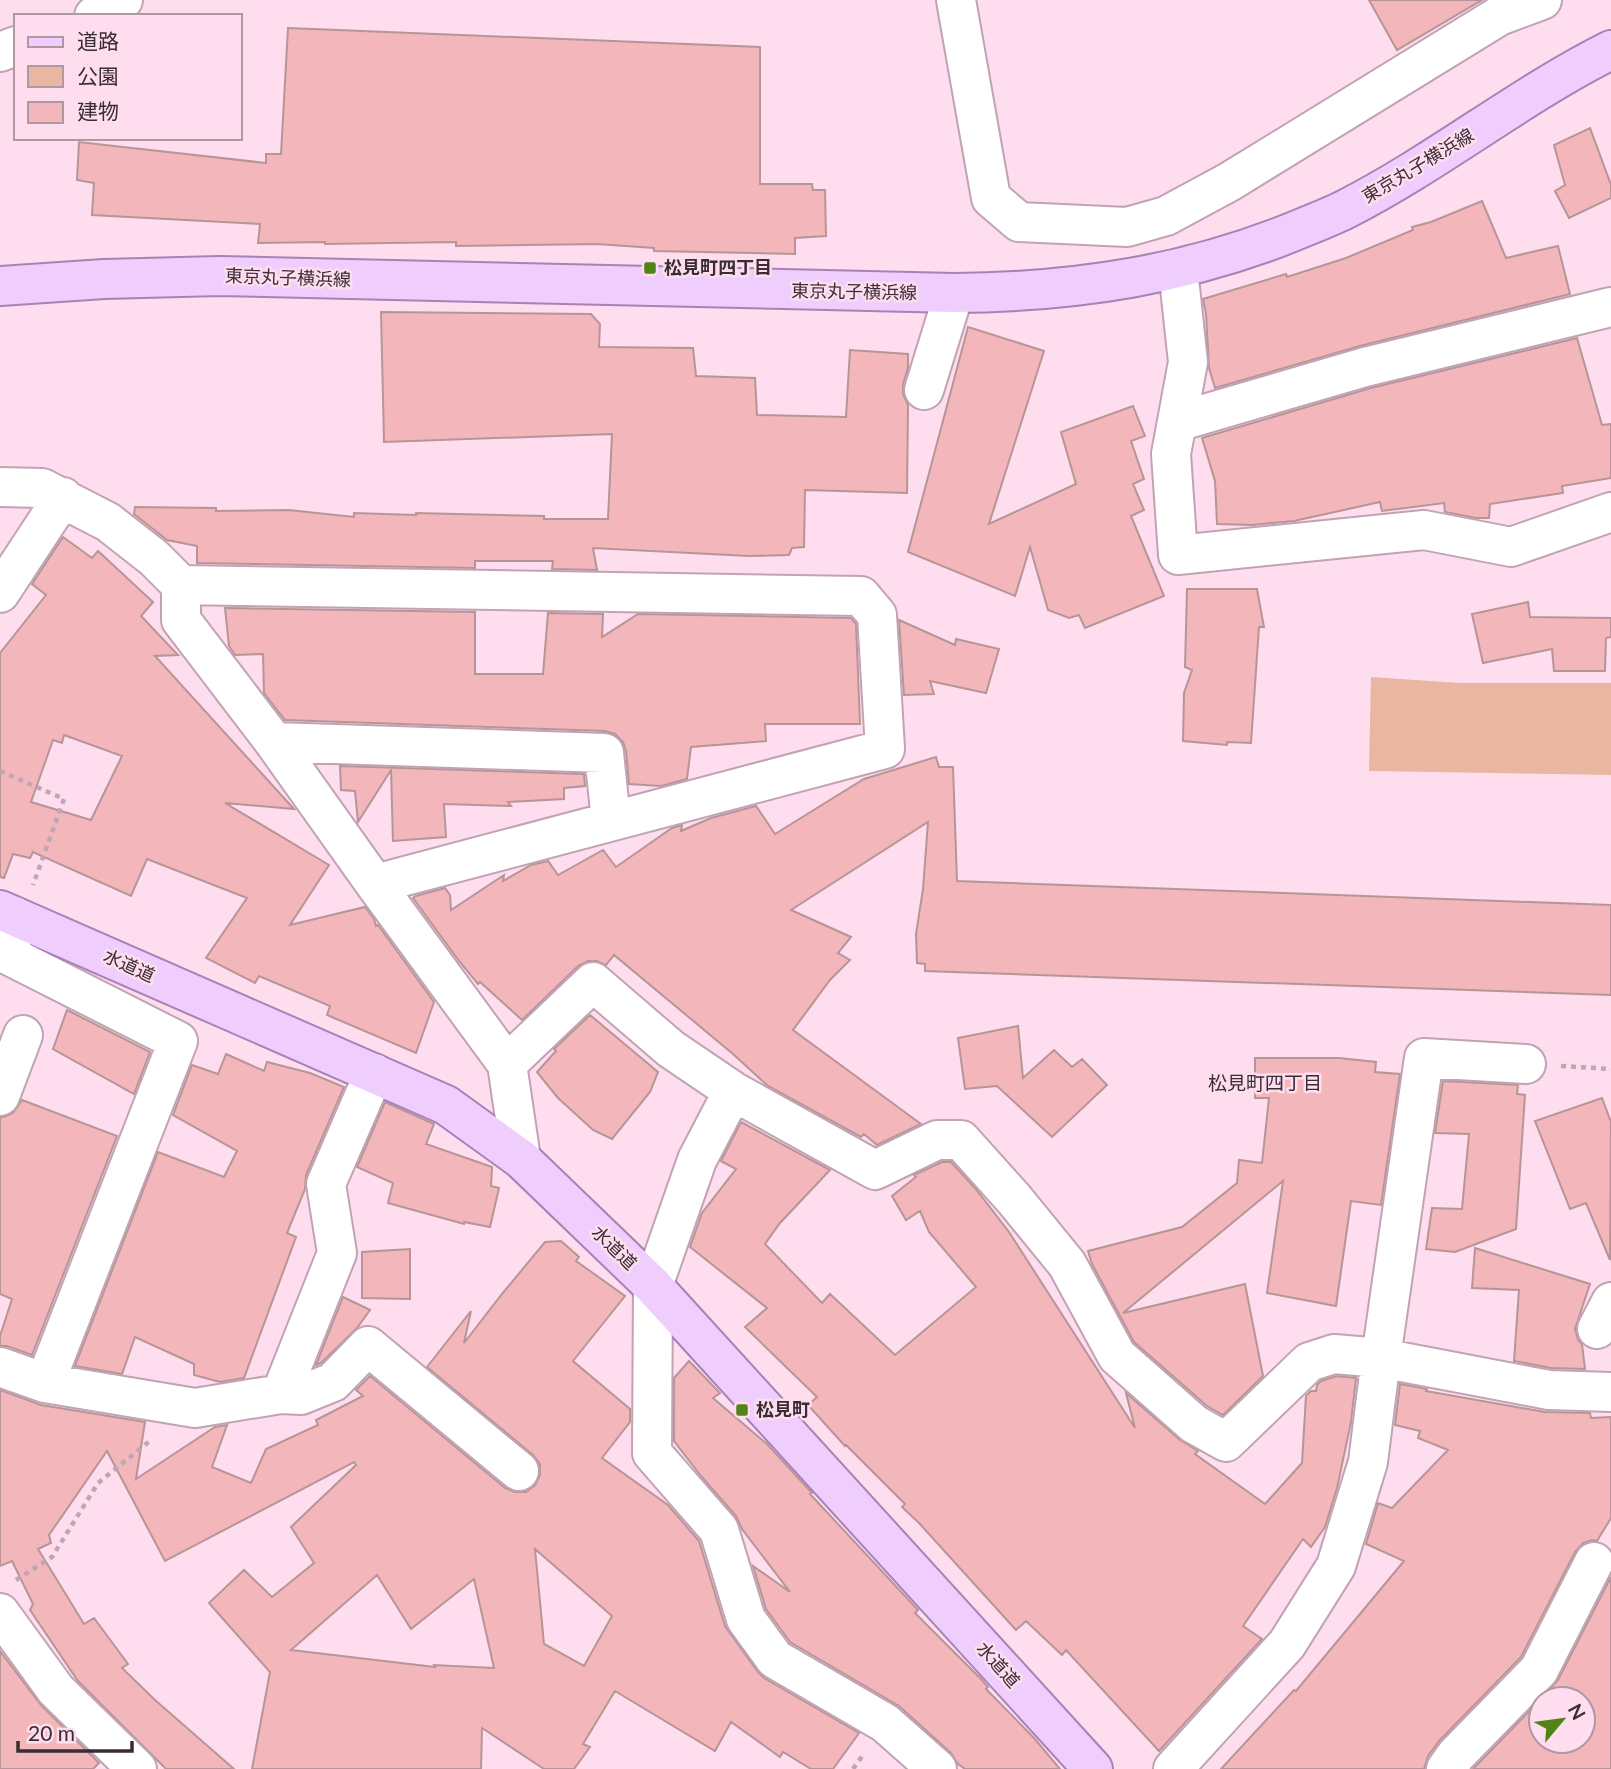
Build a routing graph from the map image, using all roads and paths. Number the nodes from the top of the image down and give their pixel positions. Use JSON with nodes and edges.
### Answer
{"nodes":[{"id":1,"x":123,"y":0,"type":"edge"},
{"id":2,"x":956,"y":0,"type":"edge"},
{"id":3,"x":1542,"y":0,"type":"edge"},
{"id":4,"x":98,"y":14,"type":"edge"},
{"id":5,"x":1611,"y":50,"type":"edge"},
{"id":6,"x":1178,"y":269,"type":"junction"},
{"id":7,"x":0,"y":286,"type":"edge"},
{"id":8,"x":954,"y":293,"type":"junction"},
{"id":9,"x":1611,"y":307,"type":"edge"},
{"id":10,"x":924,"y":390,"type":"dead end"},
{"id":11,"x":1177,"y":422,"type":"junction"},
{"id":12,"x":0,"y":487,"type":"edge"},
{"id":13,"x":63,"y":498,"type":"junction"},
{"id":14,"x":1611,"y":512,"type":"edge"},
{"id":15,"x":181,"y":585,"type":"junction"},
{"id":16,"x":0,"y":593,"type":"edge"},
{"id":17,"x":274,"y":742,"type":"junction"},
{"id":18,"x":0,"y":771,"type":"edge"},
{"id":19,"x":611,"y":821,"type":"junction"},
{"id":20,"x":375,"y":884,"type":"junction"},
{"id":21,"x":15,"y":907,"type":"edge"},
{"id":22,"x":23,"y":1035,"type":"dead end"},
{"id":23,"x":507,"y":1064,"type":"junction"},
{"id":24,"x":1525,"y":1064,"type":"joint"},
{"id":25,"x":1611,"y":1069,"type":"edge"},
{"id":26,"x":374,"y":1073,"type":"junction"},
{"id":27,"x":733,"y":1091,"type":"junction"},
{"id":28,"x":0,"y":1096,"type":"edge"},
{"id":29,"x":520,"y":1159,"type":"junction"},
{"id":30,"x":653,"y":1286,"type":"junction"},
{"id":31,"x":1381,"y":1358,"type":"junction"},
{"id":32,"x":0,"y":1367,"type":"edge"},
{"id":33,"x":45,"y":1382,"type":"junction"},
{"id":34,"x":1611,"y":1392,"type":"edge"},
{"id":35,"x":281,"y":1394,"type":"junction"},
{"id":36,"x":158,"y":1433,"type":"dead end"},
{"id":37,"x":519,"y":1471,"type":"dead end"},
{"id":38,"x":1594,"y":1562,"type":"dead end"},
{"id":39,"x":5,"y":1598,"type":"edge"},
{"id":40,"x":137,"y":1769,"type":"edge"},
{"id":41,"x":937,"y":1769,"type":"edge"},
{"id":42,"x":1093,"y":1769,"type":"edge"},
{"id":43,"x":1173,"y":1769,"type":"edge"},
{"id":44,"x":1446,"y":1769,"type":"edge"}],
"edges":[{"from":1,"to":4,"type":"street"},
{"from":2,"to":3,"type":"street"},
{"from":5,"to":6,"type":"main road","name":"東京丸子横浜線"},
{"from":6,"to":8,"type":"main road","name":"東京丸子横浜線"},
{"from":6,"to":11,"type":"street"},
{"from":7,"to":8,"type":"main road","name":"東京丸子横浜線"},
{"from":8,"to":10,"type":"street"},
{"from":9,"to":11,"type":"street"},
{"from":11,"to":14,"type":"street"},
{"from":12,"to":13,"type":"street"},
{"from":13,"to":15,"type":"street"},
{"from":13,"to":16,"type":"street"},
{"from":15,"to":17,"type":"street"},
{"from":15,"to":19,"type":"street"},
{"from":17,"to":19,"type":"street"},
{"from":17,"to":20,"type":"street"},
{"from":18,"to":21,"type":"path"},
{"from":19,"to":20,"type":"street"},
{"from":20,"to":23,"type":"street"},
{"from":21,"to":26,"type":"main road","name":"水道道"},
{"from":21,"to":33,"type":"street"},
{"from":22,"to":28,"type":"street"},
{"from":23,"to":27,"type":"street"},
{"from":23,"to":29,"type":"street"},
{"from":24,"to":25,"type":"path"},
{"from":24,"to":31,"type":"street"},
{"from":26,"to":29,"type":"main road","name":"水道道"},
{"from":26,"to":35,"type":"street"},
{"from":27,"to":30,"type":"street"},
{"from":27,"to":31,"type":"street"},
{"from":29,"to":30,"type":"main road","name":"水道道"},
{"from":30,"to":41,"type":"street"},
{"from":30,"to":42,"type":"main road","name":"水道道"},
{"from":31,"to":34,"type":"street"},
{"from":31,"to":43,"type":"street"},
{"from":32,"to":33,"type":"street"},
{"from":33,"to":35,"type":"street"},
{"from":35,"to":37,"type":"street"},
{"from":36,"to":39,"type":"path"},
{"from":38,"to":44,"type":"street"},
{"from":39,"to":40,"type":"street"}]}
